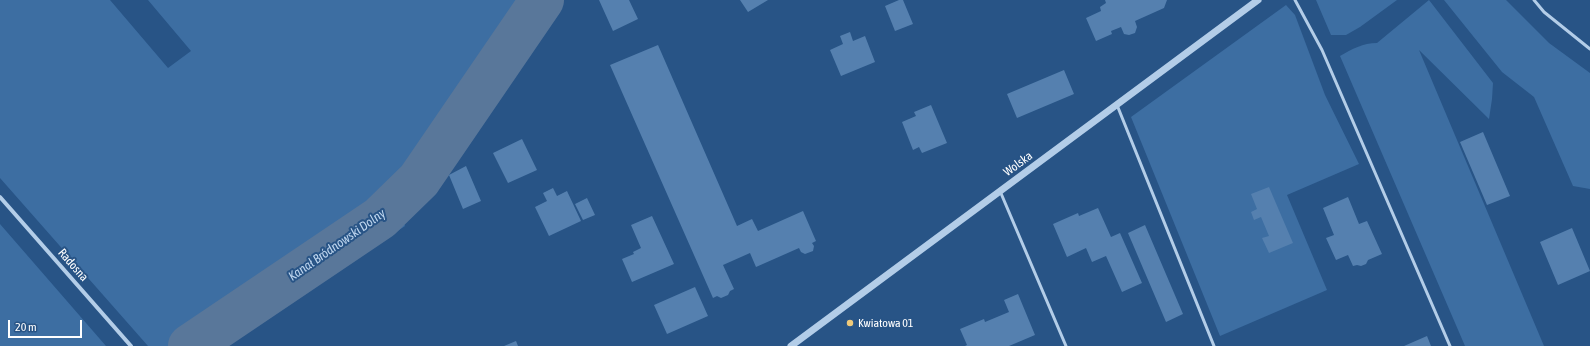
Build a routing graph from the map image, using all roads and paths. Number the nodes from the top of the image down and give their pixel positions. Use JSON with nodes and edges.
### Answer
{"nodes":[{"id":1,"x":1258,"y":0,"type":"edge"},
{"id":2,"x":1295,"y":0,"type":"edge"},
{"id":3,"x":1534,"y":0,"type":"edge"},
{"id":4,"x":1590,"y":49,"type":"edge"},
{"id":5,"x":1117,"y":105,"type":"junction"},
{"id":6,"x":1000,"y":191,"type":"junction"},
{"id":7,"x":0,"y":197,"type":"edge"},
{"id":8,"x":131,"y":346,"type":"edge"},
{"id":9,"x":791,"y":346,"type":"edge"},
{"id":10,"x":1066,"y":346,"type":"edge"},
{"id":11,"x":1214,"y":346,"type":"edge"},
{"id":12,"x":1450,"y":346,"type":"edge"}],
"edges":[{"from":1,"to":5,"type":"street","name":"Wolska"},
{"from":2,"to":12,"type":"lane"},
{"from":3,"to":4,"type":"lane"},
{"from":5,"to":6,"type":"street","name":"Wolska"},
{"from":5,"to":11,"type":"lane"},
{"from":6,"to":9,"type":"street","name":"Wolska"},
{"from":6,"to":10,"type":"lane"},
{"from":7,"to":8,"type":"street","name":"Radosna"}]}
